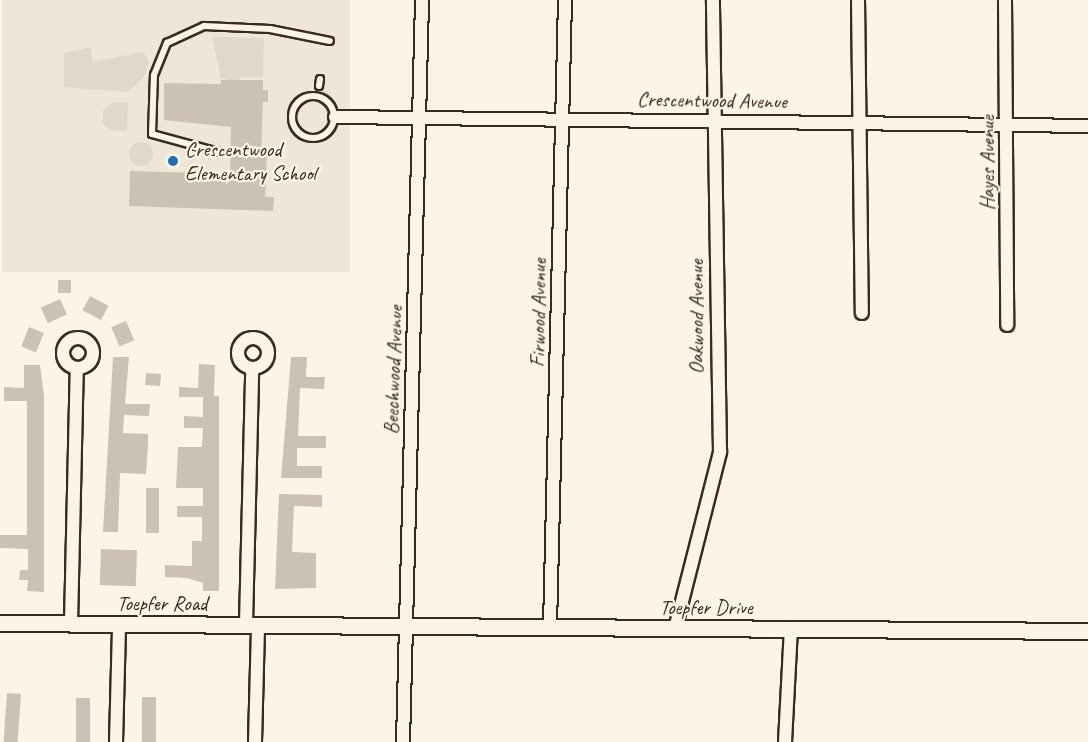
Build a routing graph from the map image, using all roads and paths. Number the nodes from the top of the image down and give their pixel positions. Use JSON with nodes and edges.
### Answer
{"nodes":[{"id":1,"x":422,"y":0,"type":"edge"},
{"id":2,"x":566,"y":0,"type":"edge"},
{"id":3,"x":713,"y":0,"type":"edge"},
{"id":4,"x":858,"y":0,"type":"edge"},
{"id":5,"x":1005,"y":0,"type":"edge"},
{"id":6,"x":330,"y":41,"type":"dead end"},
{"id":7,"x":335,"y":117,"type":"junction"},
{"id":8,"x":419,"y":117,"type":"junction"},
{"id":9,"x":562,"y":119,"type":"junction"},
{"id":10,"x":714,"y":119,"type":"junction"},
{"id":11,"x":859,"y":123,"type":"junction"},
{"id":12,"x":1006,"y":124,"type":"junction"},
{"id":13,"x":1088,"y":126,"type":"edge"},
{"id":14,"x":218,"y":152,"type":"dead end"},
{"id":15,"x":862,"y":313,"type":"dead end"},
{"id":16,"x":1007,"y":325,"type":"dead end"},
{"id":17,"x":77,"y":368,"type":"dead end"},
{"id":18,"x":252,"y":370,"type":"dead end"},
{"id":19,"x":0,"y":622,"type":"edge"},
{"id":20,"x":71,"y":623,"type":"junction"},
{"id":21,"x":119,"y":624,"type":"junction"},
{"id":22,"x":252,"y":624,"type":"junction"},
{"id":23,"x":325,"y":626,"type":"joint"},
{"id":24,"x":406,"y":626,"type":"junction"},
{"id":25,"x":550,"y":627,"type":"junction"},
{"id":26,"x":791,"y":628,"type":"junction"},
{"id":27,"x":675,"y":629,"type":"junction"},
{"id":28,"x":1088,"y":631,"type":"edge"},
{"id":29,"x":116,"y":742,"type":"edge"},
{"id":30,"x":255,"y":742,"type":"edge"},
{"id":31,"x":404,"y":742,"type":"edge"},
{"id":32,"x":785,"y":742,"type":"edge"}],
"edges":[{"from":1,"to":8,"type":"street","name":"Beechwood Avenue"},
{"from":2,"to":9,"type":"street","name":"Firwood Avenue"},
{"from":3,"to":10,"type":"street","name":"Oakwood Avenue"},
{"from":4,"to":11,"type":"street"},
{"from":5,"to":12,"type":"street","name":"Hayes Avenue"},
{"from":6,"to":14,"type":"lane"},
{"from":7,"to":7,"type":"lane"},
{"from":7,"to":8,"type":"street","name":"Crescentwood Avenue"},
{"from":8,"to":9,"type":"street","name":"Crescentwood Avenue"},
{"from":8,"to":24,"type":"street","name":"Beechwood Avenue"},
{"from":9,"to":10,"type":"street","name":"Crescentwood Avenue"},
{"from":9,"to":25,"type":"street","name":"Firwood Avenue"},
{"from":10,"to":11,"type":"street","name":"Crescentwood Avenue"},
{"from":10,"to":27,"type":"street","name":"Oakwood Avenue"},
{"from":11,"to":12,"type":"street","name":"Crescentwood Avenue"},
{"from":11,"to":15,"type":"street"},
{"from":12,"to":13,"type":"street","name":"Crescentwood Avenue"},
{"from":12,"to":16,"type":"street","name":"Hayes Avenue"},
{"from":17,"to":20,"type":"street"},
{"from":18,"to":22,"type":"street"},
{"from":19,"to":20,"type":"street","name":"Toepfer Road"},
{"from":20,"to":21,"type":"street","name":"Toepfer Road"},
{"from":21,"to":22,"type":"street","name":"Toepfer Road"},
{"from":21,"to":29,"type":"street"},
{"from":22,"to":23,"type":"street","name":"Toepfer Road"},
{"from":22,"to":30,"type":"street"},
{"from":23,"to":24,"type":"street","name":"Toepfer Drive"},
{"from":24,"to":25,"type":"street","name":"Toepfer Drive"},
{"from":24,"to":31,"type":"street","name":"Beechwood Avenue"},
{"from":25,"to":27,"type":"street","name":"Toepfer Drive"},
{"from":26,"to":27,"type":"street","name":"Toepfer Drive"},
{"from":26,"to":28,"type":"street","name":"Toepfer Drive"},
{"from":26,"to":32,"type":"street"}]}
